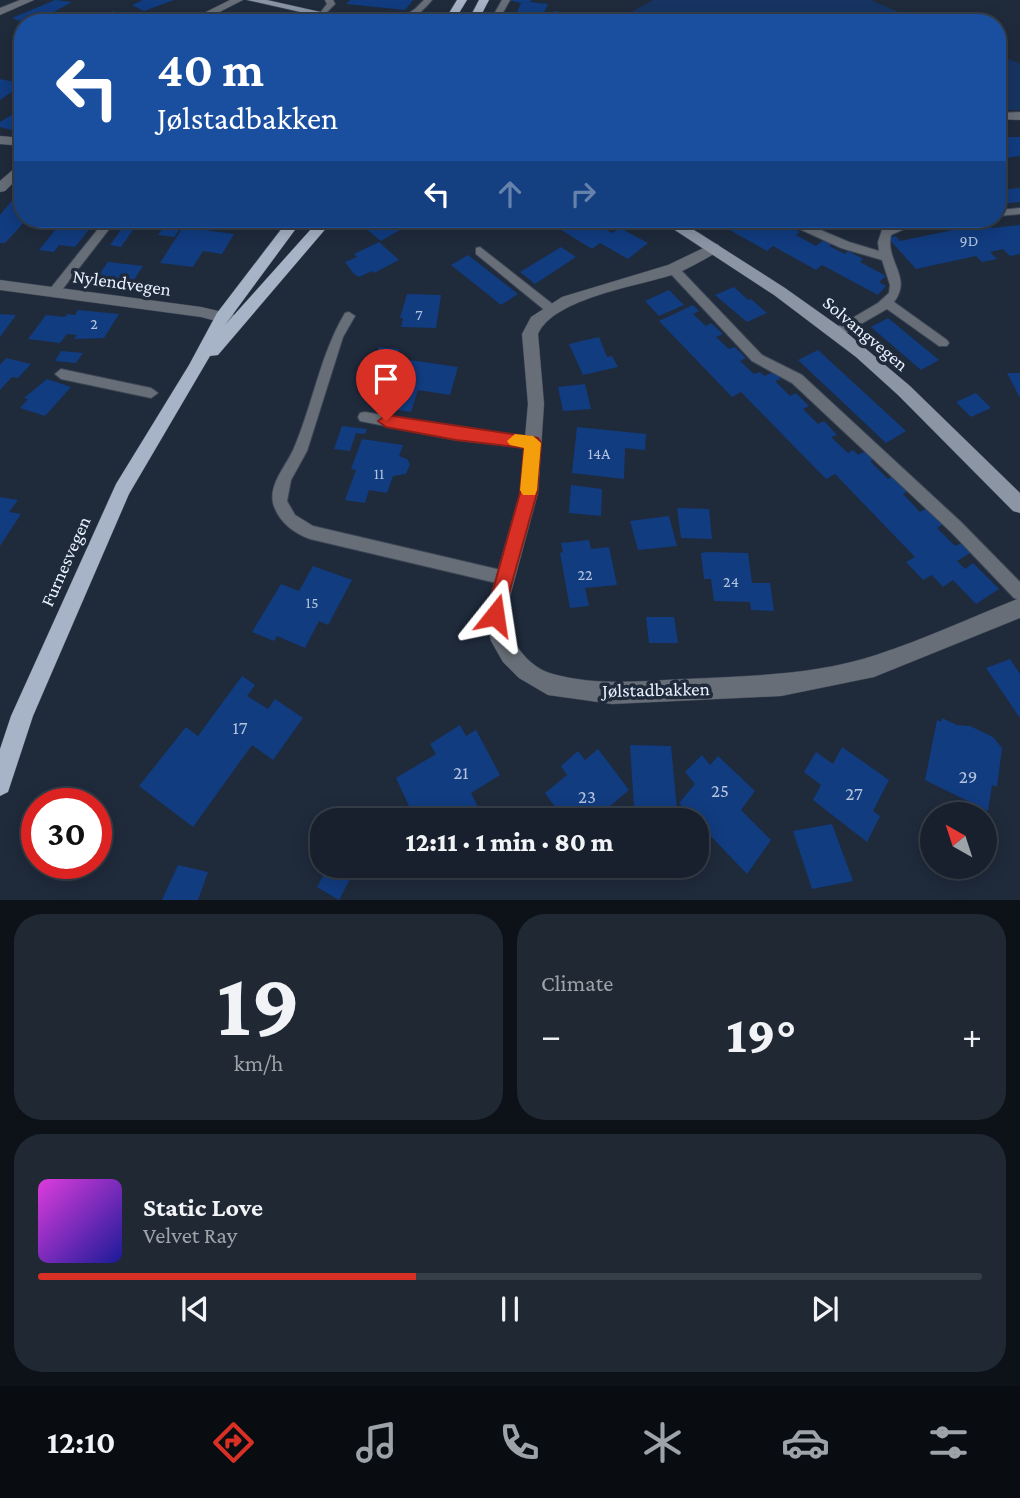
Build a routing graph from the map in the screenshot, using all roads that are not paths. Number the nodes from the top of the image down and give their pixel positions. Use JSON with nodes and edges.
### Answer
{"nodes":[{"id":1,"x":29,"y":0,"type":"edge"},
{"id":2,"x":237,"y":0,"type":"edge"},
{"id":3,"x":252,"y":0,"type":"edge"},
{"id":4,"x":329,"y":0,"type":"edge"},
{"id":5,"x":428,"y":0,"type":"edge"},
{"id":6,"x":0,"y":12,"type":"edge"},
{"id":7,"x":324,"y":13,"type":"junction"},
{"id":8,"x":208,"y":14,"type":"edge"},
{"id":9,"x":328,"y":14,"type":"edge"},
{"id":10,"x":413,"y":14,"type":"edge"},
{"id":11,"x":14,"y":174,"type":"edge"},
{"id":12,"x":0,"y":188,"type":"edge"},
{"id":13,"x":105,"y":228,"type":"edge"},
{"id":14,"x":289,"y":228,"type":"edge"},
{"id":15,"x":319,"y":228,"type":"edge"},
{"id":16,"x":680,"y":228,"type":"edge"},
{"id":17,"x":808,"y":228,"type":"edge"},
{"id":18,"x":897,"y":228,"type":"edge"},
{"id":19,"x":714,"y":248,"type":"junction"},
{"id":20,"x":480,"y":251,"type":"dead end"},
{"id":21,"x":885,"y":257,"type":"junction"},
{"id":22,"x":673,"y":269,"type":"junction"},
{"id":23,"x":0,"y":285,"type":"edge"},
{"id":24,"x":54,"y":292,"type":"junction"},
{"id":25,"x":887,"y":303,"type":"junction"},
{"id":26,"x":551,"y":309,"type":"junction"},
{"id":27,"x":349,"y":316,"type":"dead end"},
{"id":28,"x":222,"y":317,"type":"junction"},
{"id":29,"x":239,"y":321,"type":"junction"},
{"id":30,"x":836,"y":333,"type":"junction"},
{"id":31,"x":943,"y":343,"type":"dead end"},
{"id":32,"x":195,"y":369,"type":"junction"},
{"id":33,"x":61,"y":374,"type":"dead end"},
{"id":34,"x":151,"y":393,"type":"dead end"},
{"id":35,"x":365,"y":417,"type":"dead end"},
{"id":36,"x":533,"y":443,"type":"junction"},
{"id":37,"x":1020,"y":505,"type":"edge"},
{"id":38,"x":505,"y":578,"type":"junction"},
{"id":39,"x":1020,"y":593,"type":"edge"},
{"id":40,"x":1020,"y":608,"type":"edge"},
{"id":41,"x":0,"y":784,"type":"edge"}],
"edges":[{"from":1,"to":6,"type":"street"},
{"from":2,"to":8,"type":"street"},
{"from":3,"to":7,"type":"main road"},
{"from":4,"to":7,"type":"lane"},
{"from":5,"to":10,"type":"lane"},
{"from":7,"to":9,"type":"main road"},
{"from":11,"to":12,"type":"street"},
{"from":13,"to":24,"type":"lane"},
{"from":14,"to":28,"type":"main road","name":"Furnesvegen"},
{"from":15,"to":29,"type":"main road","name":"Furnesvegen"},
{"from":16,"to":19,"type":"main road","name":"Solvangvegen"},
{"from":17,"to":21,"type":"lane"},
{"from":18,"to":21,"type":"lane"},
{"from":19,"to":22,"type":"street","name":"Jølstadbakken"},
{"from":19,"to":30,"type":"main road","name":"Solvangvegen"},
{"from":20,"to":26,"type":"lane"},
{"from":21,"to":25,"type":"lane"},
{"from":22,"to":26,"type":"street","name":"Jølstadbakken"},
{"from":22,"to":39,"type":"lane"},
{"from":23,"to":24,"type":"street","name":"Nylendvegen"},
{"from":24,"to":28,"type":"street","name":"Nylendvegen"},
{"from":25,"to":30,"type":"lane"},
{"from":25,"to":31,"type":"lane"},
{"from":26,"to":36,"type":"street","name":"Jølstadbakken"},
{"from":27,"to":38,"type":"lane"},
{"from":28,"to":29,"type":"street","name":"Nylendvegen"},
{"from":28,"to":32,"type":"main road","name":"Furnesvegen"},
{"from":29,"to":32,"type":"main road","name":"Furnesvegen"},
{"from":30,"to":37,"type":"main road","name":"Solvangvegen"},
{"from":32,"to":41,"type":"main road","name":"Furnesvegen"},
{"from":33,"to":34,"type":"lane"},
{"from":35,"to":36,"type":"lane"},
{"from":36,"to":38,"type":"street","name":"Jølstadbakken"},
{"from":38,"to":40,"type":"street","name":"Jølstadbakken"}]}
